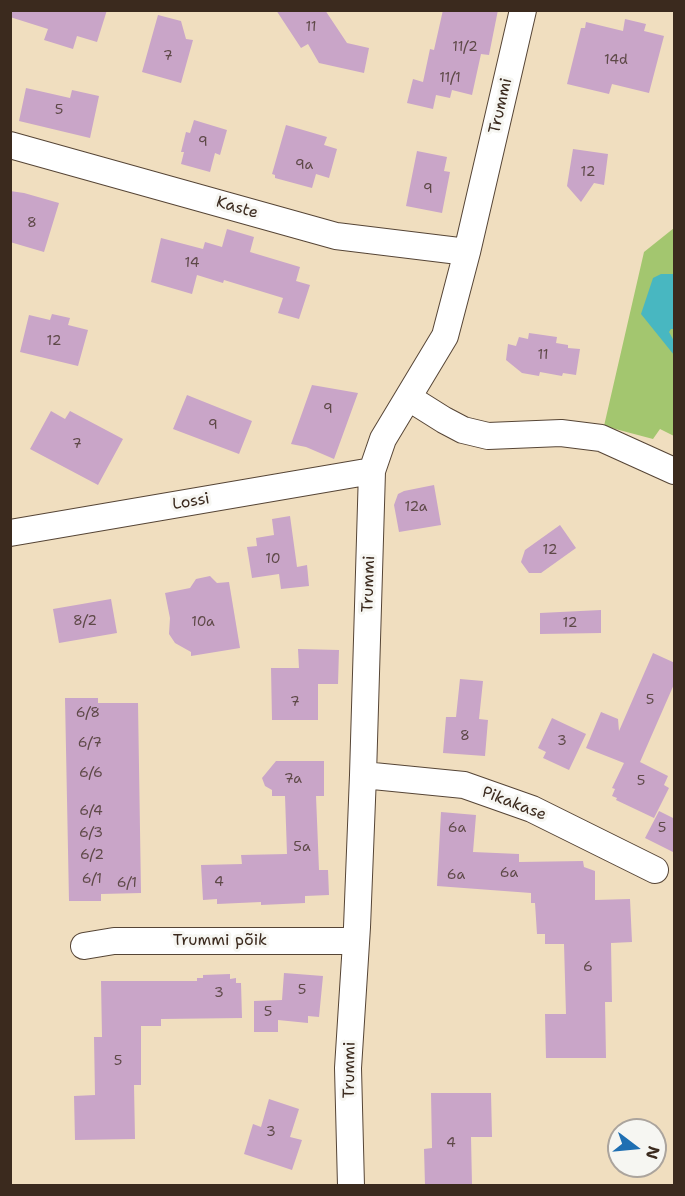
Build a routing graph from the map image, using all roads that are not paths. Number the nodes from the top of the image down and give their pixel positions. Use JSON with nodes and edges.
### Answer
{"nodes":[{"id":1,"x":523,"y":10,"type":"edge"},
{"id":2,"x":10,"y":145,"type":"edge"},
{"id":3,"x":467,"y":252,"type":"junction"},
{"id":4,"x":409,"y":398,"type":"junction"},
{"id":5,"x":372,"y":471,"type":"junction"},
{"id":6,"x":675,"y":471,"type":"edge"},
{"id":7,"x":10,"y":533,"type":"edge"},
{"id":8,"x":363,"y":775,"type":"junction"},
{"id":9,"x":655,"y":870,"type":"dead end"},
{"id":10,"x":356,"y":940,"type":"junction"},
{"id":11,"x":84,"y":946,"type":"dead end"},
{"id":12,"x":351,"y":1185,"type":"edge"}],
"edges":[{"from":1,"to":3,"type":"street","name":"Trummi"},
{"from":2,"to":3,"type":"street","name":"Kaste"},
{"from":3,"to":4,"type":"street","name":"Trummi"},
{"from":4,"to":5,"type":"street","name":"Trummi"},
{"from":4,"to":6,"type":"street"},
{"from":5,"to":7,"type":"street","name":"Lossi"},
{"from":5,"to":8,"type":"street","name":"Trummi"},
{"from":8,"to":9,"type":"street","name":"Pikakase"},
{"from":8,"to":10,"type":"street","name":"Trummi"},
{"from":10,"to":11,"type":"street","name":"Trummi põik"},
{"from":10,"to":12,"type":"street","name":"Trummi"}]}
